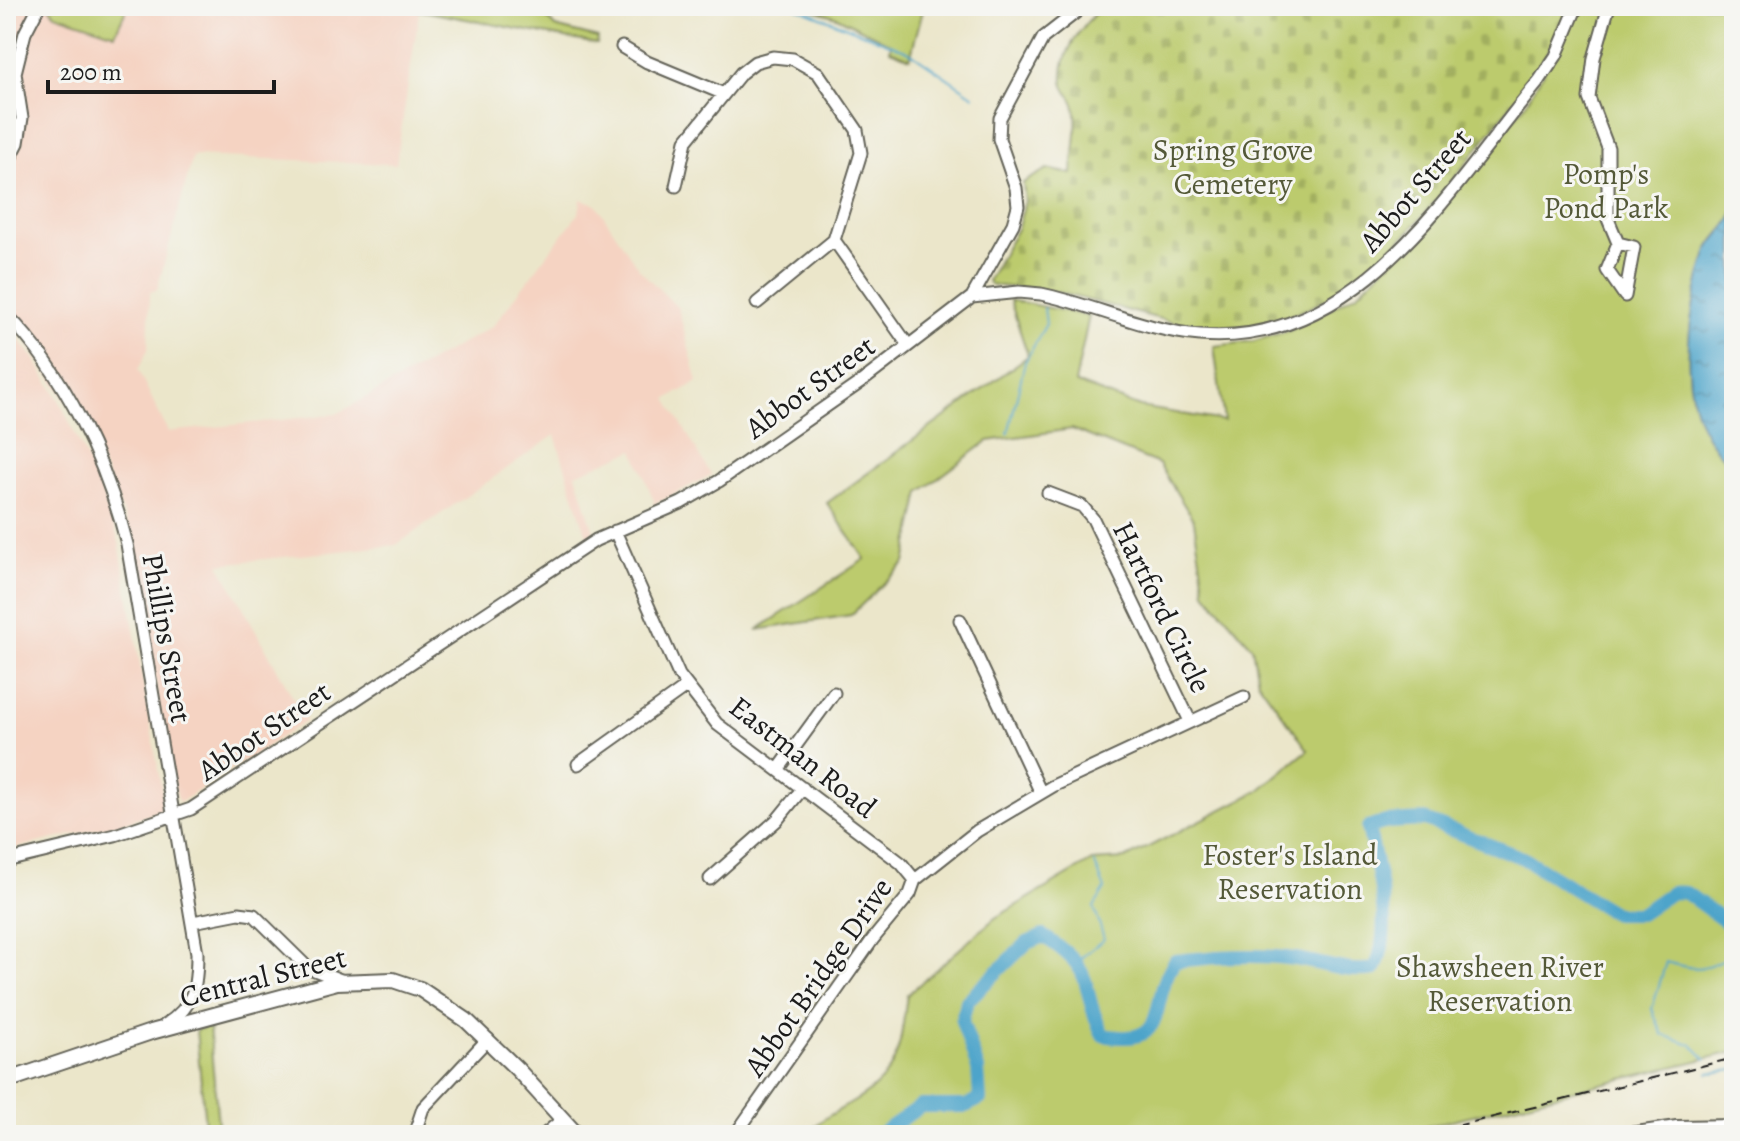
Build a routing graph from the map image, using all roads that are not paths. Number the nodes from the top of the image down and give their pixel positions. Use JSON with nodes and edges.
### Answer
{"nodes":[{"id":1,"x":39,"y":6,"type":"edge"},
{"id":2,"x":1084,"y":6,"type":"edge"},
{"id":3,"x":1577,"y":6,"type":"edge"},
{"id":4,"x":1609,"y":6,"type":"edge"},
{"id":5,"x":622,"y":47,"type":"dead end"},
{"id":6,"x":724,"y":94,"type":"junction"},
{"id":7,"x":6,"y":166,"type":"edge"},
{"id":8,"x":676,"y":186,"type":"dead end"},
{"id":9,"x":834,"y":240,"type":"junction"},
{"id":10,"x":1618,"y":243,"type":"dead end"},
{"id":11,"x":972,"y":297,"type":"junction"},
{"id":12,"x":757,"y":303,"type":"dead end"},
{"id":13,"x":6,"y":314,"type":"edge"},
{"id":14,"x":908,"y":345,"type":"junction"},
{"id":15,"x":1048,"y":493,"type":"dead end"},
{"id":16,"x":615,"y":531,"type":"junction"},
{"id":17,"x":960,"y":620,"type":"dead end"},
{"id":18,"x":686,"y":687,"type":"junction"},
{"id":19,"x":834,"y":693,"type":"dead end"},
{"id":20,"x":1244,"y":697,"type":"dead end"},
{"id":21,"x":1190,"y":721,"type":"junction"},
{"id":22,"x":578,"y":764,"type":"dead end"},
{"id":23,"x":778,"y":770,"type":"junction"},
{"id":24,"x":803,"y":788,"type":"junction"},
{"id":25,"x":1041,"y":793,"type":"junction"},
{"id":26,"x":174,"y":816,"type":"junction"},
{"id":27,"x":6,"y":861,"type":"edge"},
{"id":28,"x":710,"y":879,"type":"dead end"},
{"id":29,"x":915,"y":880,"type":"junction"},
{"id":30,"x":193,"y":922,"type":"junction"},
{"id":31,"x":344,"y":981,"type":"junction"},
{"id":32,"x":158,"y":1030,"type":"junction"},
{"id":33,"x":488,"y":1039,"type":"junction"},
{"id":34,"x":6,"y":1081,"type":"edge"},
{"id":35,"x":563,"y":1119,"type":"junction"},
{"id":36,"x":1734,"y":1127,"type":"edge"},
{"id":37,"x":1694,"y":1131,"type":"edge"},
{"id":38,"x":414,"y":1135,"type":"edge"},
{"id":39,"x":544,"y":1135,"type":"edge"},
{"id":40,"x":577,"y":1135,"type":"edge"},
{"id":41,"x":735,"y":1135,"type":"edge"},
{"id":42,"x":1630,"y":1135,"type":"edge"}],
"edges":[{"from":1,"to":7,"type":"street"},
{"from":2,"to":11,"type":"street"},
{"from":3,"to":11,"type":"street","name":"Abbot Street"},
{"from":4,"to":10,"type":"street"},
{"from":5,"to":6,"type":"street"},
{"from":6,"to":8,"type":"street"},
{"from":6,"to":9,"type":"street"},
{"from":9,"to":12,"type":"street"},
{"from":9,"to":14,"type":"street"},
{"from":11,"to":14,"type":"street","name":"Abbot Street"},
{"from":13,"to":26,"type":"street","name":"Phillips Street"},
{"from":14,"to":16,"type":"street","name":"Abbot Street"},
{"from":15,"to":21,"type":"street","name":"Hartford Circle"},
{"from":16,"to":18,"type":"street","name":"Eastman Road"},
{"from":16,"to":26,"type":"street","name":"Abbot Street"},
{"from":17,"to":25,"type":"street"},
{"from":18,"to":22,"type":"street"},
{"from":18,"to":23,"type":"street","name":"Eastman Road"},
{"from":19,"to":23,"type":"street"},
{"from":20,"to":21,"type":"street","name":"Abbot Bridge Drive"},
{"from":21,"to":25,"type":"street","name":"Abbot Bridge Drive"},
{"from":23,"to":24,"type":"street","name":"Eastman Road"},
{"from":24,"to":28,"type":"street"},
{"from":24,"to":29,"type":"street","name":"Eastman Road"},
{"from":25,"to":29,"type":"street","name":"Abbot Bridge Drive"},
{"from":26,"to":27,"type":"street","name":"Abbot Street"},
{"from":26,"to":30,"type":"street","name":"Phillips Street"},
{"from":29,"to":41,"type":"street","name":"Abbot Bridge Drive"},
{"from":30,"to":31,"type":"street"},
{"from":30,"to":32,"type":"street","name":"Phillips Street"},
{"from":31,"to":32,"type":"main road","name":"Central Street"},
{"from":31,"to":33,"type":"main road","name":"Central Street"},
{"from":32,"to":34,"type":"main road","name":"Central Street"},
{"from":33,"to":35,"type":"main road","name":"Central Street"},
{"from":33,"to":38,"type":"street"},
{"from":35,"to":39,"type":"street"},
{"from":35,"to":40,"type":"main road","name":"Central Street"},
{"from":36,"to":37,"type":"main road"},
{"from":37,"to":42,"type":"main road"}]}
